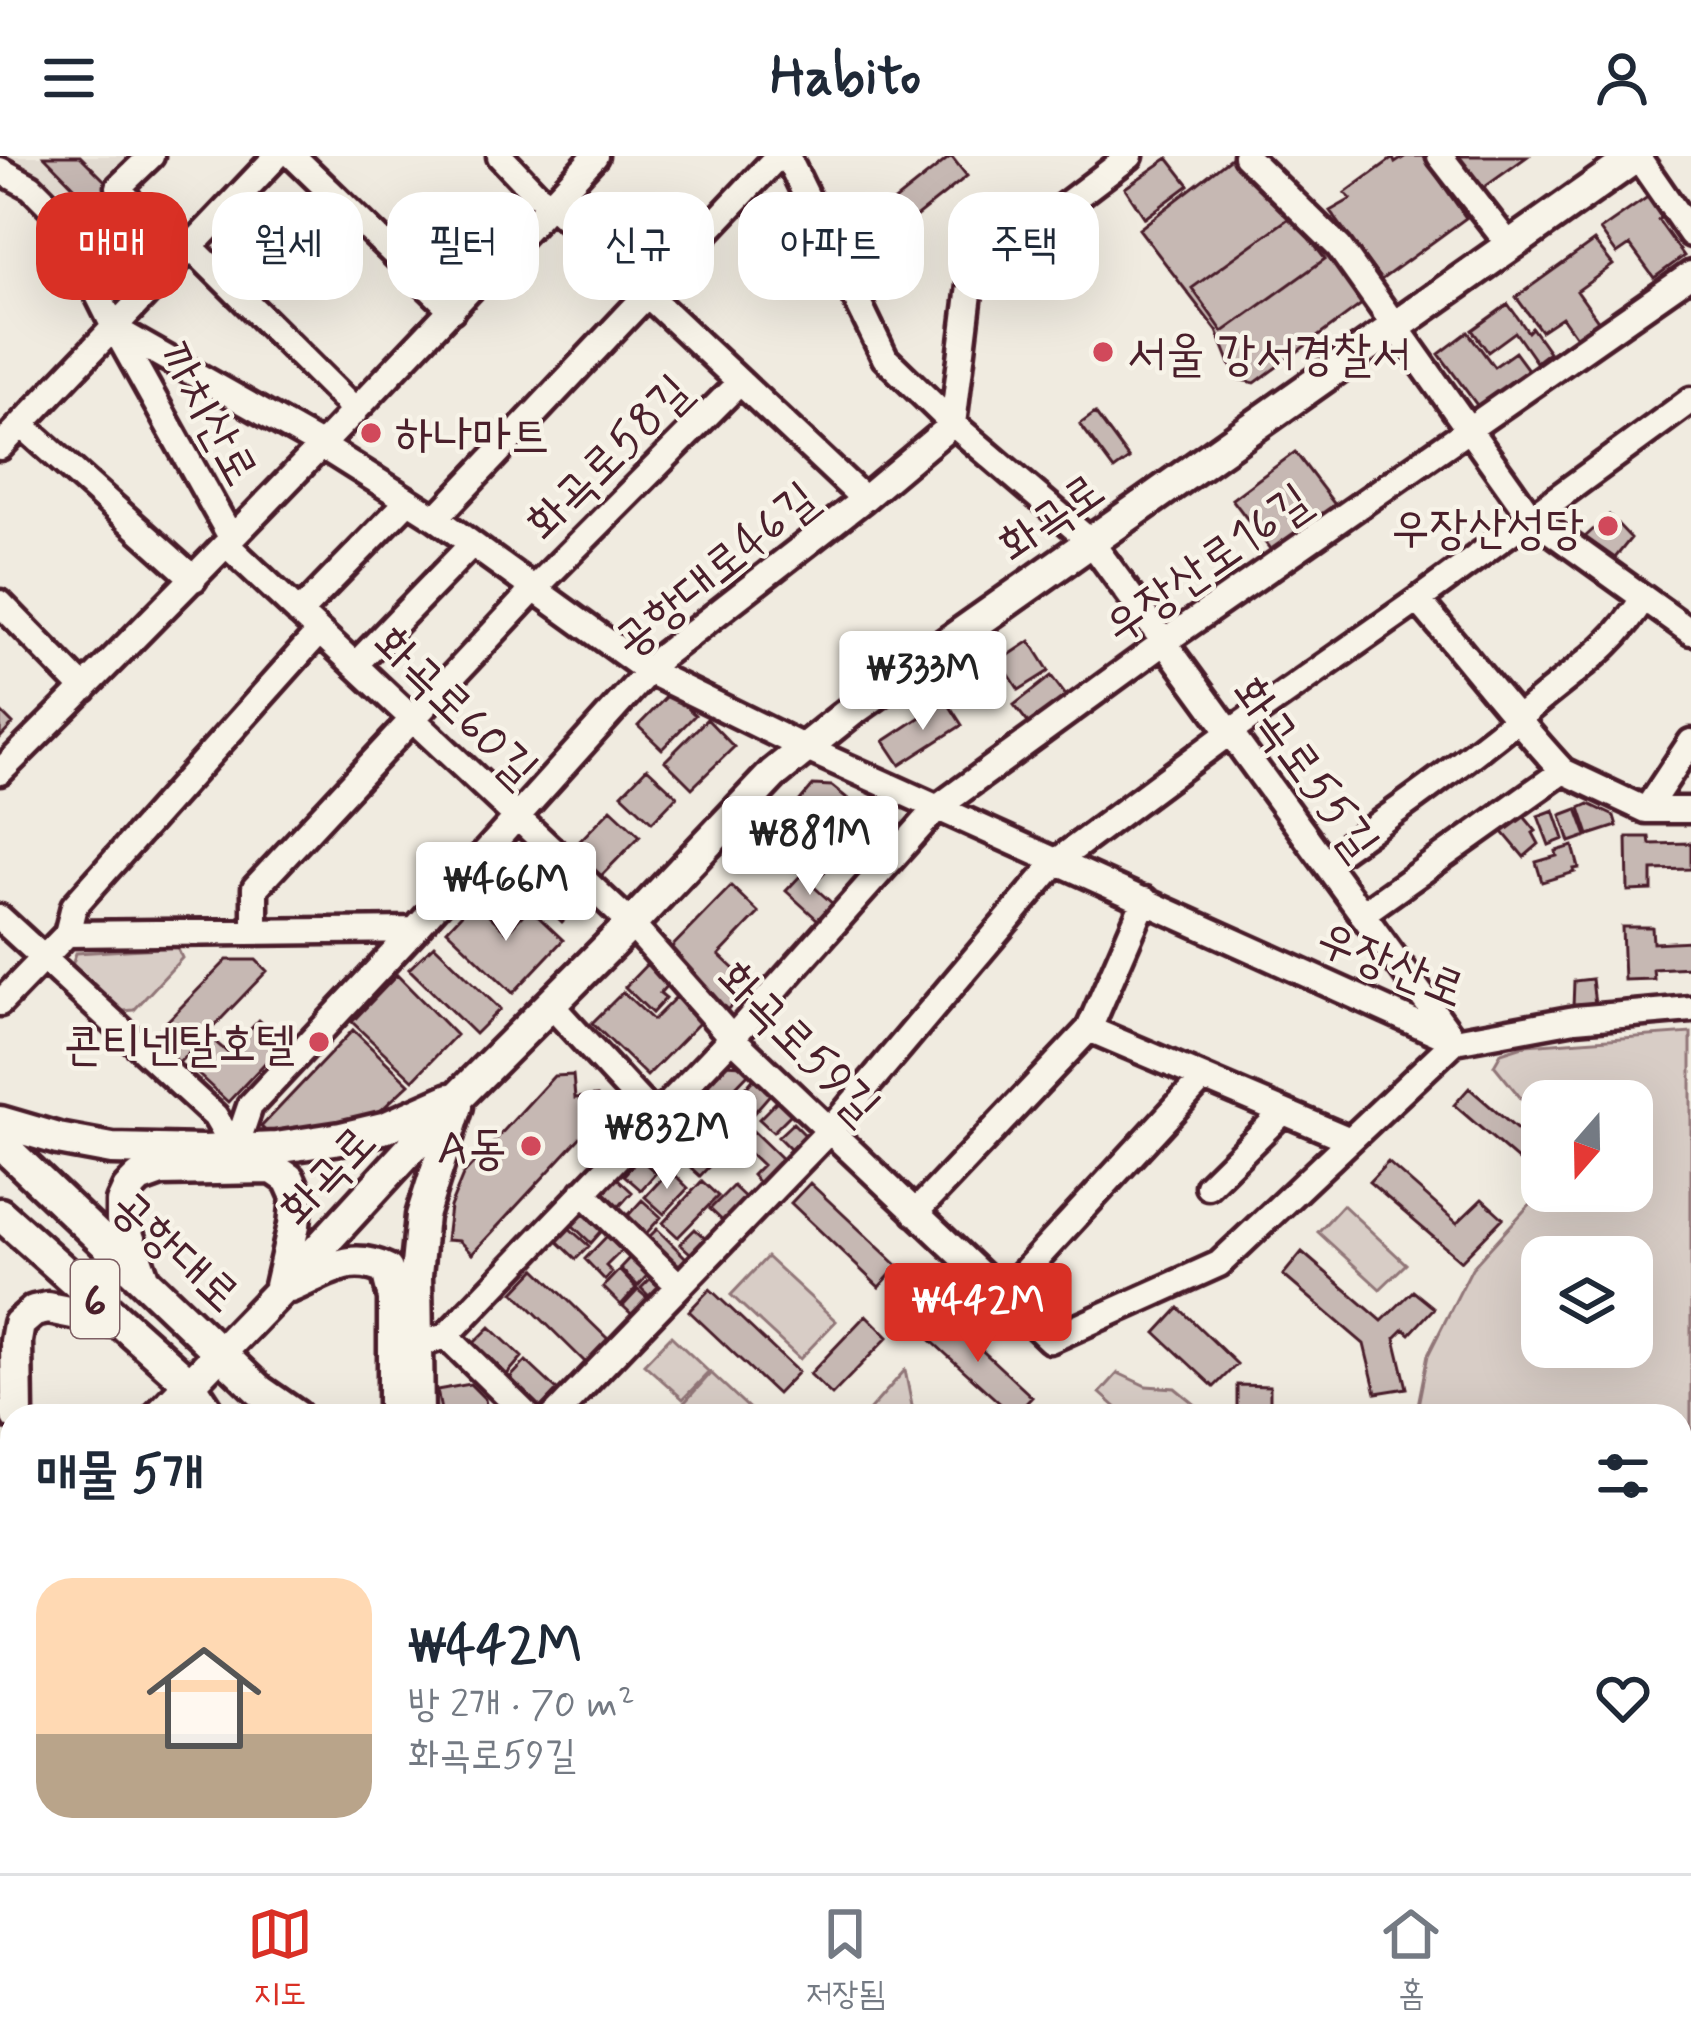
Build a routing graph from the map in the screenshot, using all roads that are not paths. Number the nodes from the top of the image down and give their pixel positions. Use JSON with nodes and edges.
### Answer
{"nodes":[{"id":1,"x":151,"y":156,"type":"edge"},
{"id":2,"x":278,"y":156,"type":"edge"},
{"id":3,"x":293,"y":156,"type":"edge"},
{"id":4,"x":500,"y":156,"type":"edge"},
{"id":5,"x":596,"y":156,"type":"edge"},
{"id":6,"x":783,"y":156,"type":"edge"},
{"id":7,"x":1130,"y":156,"type":"edge"},
{"id":8,"x":1246,"y":156,"type":"edge"},
{"id":9,"x":1440,"y":156,"type":"edge"},
{"id":10,"x":1637,"y":156,"type":"edge"},
{"id":11,"x":0,"y":170,"type":"edge"},
{"id":12,"x":124,"y":192,"type":"edge"},
{"id":13,"x":551,"y":204,"type":"junction"},
{"id":14,"x":563,"y":215,"type":"edge"},
{"id":15,"x":714,"y":226,"type":"edge"},
{"id":16,"x":1691,"y":234,"type":"edge"},
{"id":17,"x":1510,"y":246,"type":"junction"},
{"id":18,"x":188,"y":251,"type":"edge"},
{"id":19,"x":188,"y":260,"type":"edge"},
{"id":20,"x":1691,"y":274,"type":"edge"},
{"id":21,"x":142,"y":300,"type":"edge"},
{"id":22,"x":641,"y":300,"type":"edge"},
{"id":23,"x":651,"y":300,"type":"edge"},
{"id":24,"x":452,"y":310,"type":"junction"},
{"id":25,"x":1394,"y":328,"type":"junction"},
{"id":26,"x":115,"y":329,"type":"junction"},
{"id":27,"x":740,"y":382,"type":"junction"},
{"id":28,"x":1691,"y":400,"type":"edge"},
{"id":29,"x":354,"y":413,"type":"junction"},
{"id":30,"x":953,"y":424,"type":"junction"},
{"id":31,"x":22,"y":425,"type":"junction"},
{"id":32,"x":1468,"y":430,"type":"junction"},
{"id":33,"x":322,"y":446,"type":"junction"},
{"id":34,"x":0,"y":447,"type":"edge"},
{"id":35,"x":864,"y":499,"type":"junction"},
{"id":36,"x":408,"y":501,"type":"junction"},
{"id":37,"x":1531,"y":517,"type":"junction"},
{"id":38,"x":436,"y":518,"type":"junction"},
{"id":39,"x":230,"y":542,"type":"junction"},
{"id":40,"x":1091,"y":542,"type":"junction"},
{"id":41,"x":472,"y":544,"type":"junction"},
{"id":42,"x":194,"y":579,"type":"junction"},
{"id":43,"x":534,"y":589,"type":"junction"},
{"id":44,"x":1643,"y":598,"type":"junction"},
{"id":45,"x":1418,"y":600,"type":"junction"},
{"id":46,"x":0,"y":603,"type":"edge"},
{"id":47,"x":299,"y":613,"type":"junction"},
{"id":48,"x":319,"y":632,"type":"junction"},
{"id":49,"x":1691,"y":632,"type":"edge"},
{"id":50,"x":1164,"y":642,"type":"junction"},
{"id":51,"x":355,"y":665,"type":"junction"},
{"id":52,"x":648,"y":670,"type":"junction"},
{"id":53,"x":84,"y":688,"type":"junction"},
{"id":54,"x":1516,"y":720,"type":"junction"},
{"id":55,"x":413,"y":721,"type":"junction"},
{"id":56,"x":1230,"y":732,"type":"junction"},
{"id":57,"x":1691,"y":742,"type":"edge"},
{"id":58,"x":805,"y":748,"type":"junction"},
{"id":59,"x":1563,"y":771,"type":"junction"},
{"id":60,"x":0,"y":772,"type":"edge"},
{"id":61,"x":937,"y":808,"type":"junction"},
{"id":62,"x":1646,"y":810,"type":"junction"},
{"id":63,"x":1691,"y":810,"type":"edge"},
{"id":64,"x":514,"y":817,"type":"junction"},
{"id":65,"x":1057,"y":861,"type":"junction"},
{"id":66,"x":1325,"y":862,"type":"junction"},
{"id":67,"x":1145,"y":900,"type":"junction"},
{"id":68,"x":1362,"y":914,"type":"junction"},
{"id":69,"x":0,"y":918,"type":"edge"},
{"id":70,"x":631,"y":924,"type":"junction"},
{"id":71,"x":255,"y":930,"type":"junction"},
{"id":72,"x":416,"y":930,"type":"junction"},
{"id":73,"x":68,"y":934,"type":"junction"},
{"id":74,"x":44,"y":958,"type":"junction"},
{"id":75,"x":0,"y":1003,"type":"edge"},
{"id":76,"x":551,"y":1005,"type":"junction"},
{"id":77,"x":1691,"y":1010,"type":"edge"},
{"id":78,"x":1089,"y":1029,"type":"junction"},
{"id":79,"x":732,"y":1039,"type":"junction"},
{"id":80,"x":1455,"y":1041,"type":"junction"},
{"id":81,"x":1203,"y":1078,"type":"junction"},
{"id":82,"x":461,"y":1094,"type":"junction"},
{"id":83,"x":1283,"y":1112,"type":"junction"},
{"id":84,"x":656,"y":1118,"type":"junction"},
{"id":85,"x":0,"y":1122,"type":"edge"},
{"id":86,"x":829,"y":1131,"type":"junction"},
{"id":87,"x":1350,"y":1140,"type":"junction"},
{"id":88,"x":0,"y":1144,"type":"edge"},
{"id":89,"x":235,"y":1150,"type":"junction"},
{"id":90,"x":1208,"y":1186,"type":"dead end"},
{"id":91,"x":583,"y":1192,"type":"junction"},
{"id":92,"x":915,"y":1213,"type":"junction"},
{"id":93,"x":0,"y":1214,"type":"edge"},
{"id":94,"x":144,"y":1280,"type":"junction"},
{"id":95,"x":679,"y":1286,"type":"junction"},
{"id":96,"x":279,"y":1292,"type":"junction"},
{"id":97,"x":1003,"y":1295,"type":"junction"},
{"id":98,"x":121,"y":1322,"type":"junction"},
{"id":99,"x":432,"y":1341,"type":"junction"},
{"id":100,"x":220,"y":1352,"type":"junction"},
{"id":101,"x":190,"y":1384,"type":"junction"},
{"id":102,"x":16,"y":1404,"type":"edge"},
{"id":103,"x":171,"y":1404,"type":"edge"},
{"id":104,"x":203,"y":1404,"type":"edge"},
{"id":105,"x":279,"y":1404,"type":"edge"},
{"id":106,"x":394,"y":1404,"type":"edge"},
{"id":107,"x":420,"y":1404,"type":"edge"},
{"id":108,"x":513,"y":1404,"type":"edge"},
{"id":109,"x":566,"y":1404,"type":"edge"}],
"edges":[{"from":1,"to":12,"type":"street","name":"까치산로"},
{"from":2,"to":18,"type":"street"},
{"from":3,"to":24,"type":"street"},
{"from":4,"to":13,"type":"street"},
{"from":5,"to":13,"type":"street","name":"까치산로"},
{"from":6,"to":15,"type":"street","name":"화곡로58길"},
{"from":6,"to":30,"type":"street","name":"화곡로55길"},
{"from":7,"to":30,"type":"street"},
{"from":8,"to":25,"type":"street"},
{"from":9,"to":17,"type":"street"},
{"from":10,"to":16,"type":"street"},
{"from":10,"to":17,"type":"main road","name":"화곡로"},
{"from":11,"to":26,"type":"street"},
{"from":13,"to":14,"type":"street"},
{"from":13,"to":24,"type":"street","name":"까치산로"},
{"from":17,"to":25,"type":"main road","name":"화곡로"},
{"from":19,"to":29,"type":"street","name":"까치산로"},
{"from":20,"to":32,"type":"street","name":"우장산로16길"},
{"from":21,"to":26,"type":"street"},
{"from":22,"to":38,"type":"street","name":"화곡로58길"},
{"from":23,"to":27,"type":"street"},
{"from":24,"to":29,"type":"street","name":"까치산로"},
{"from":25,"to":32,"type":"street"},
{"from":25,"to":40,"type":"main road","name":"화곡로"},
{"from":26,"to":31,"type":"street"},
{"from":26,"to":33,"type":"street","name":"화곡로58길"},
{"from":26,"to":39,"type":"street","name":"까치산로"},
{"from":27,"to":35,"type":"street"},
{"from":27,"to":43,"type":"street","name":"화곡로58길"},
{"from":28,"to":37,"type":"street"},
{"from":29,"to":33,"type":"street","name":"까치산로"},
{"from":30,"to":35,"type":"street","name":"공항대로46길"},
{"from":30,"to":40,"type":"street","name":"화곡로55길"},
{"from":31,"to":34,"type":"street"},
{"from":31,"to":42,"type":"street"},
{"from":32,"to":37,"type":"street"},
{"from":32,"to":50,"type":"street","name":"우장산로16길"},
{"from":33,"to":36,"type":"street","name":"화곡로58길"},
{"from":33,"to":39,"type":"street","name":"까치산로"},
{"from":35,"to":52,"type":"street","name":"공항대로46길"},
{"from":36,"to":38,"type":"street","name":"화곡로58길"},
{"from":36,"to":47,"type":"street"},
{"from":37,"to":44,"type":"street"},
{"from":37,"to":45,"type":"street"},
{"from":38,"to":41,"type":"street","name":"화곡로58길"},
{"from":39,"to":42,"type":"street","name":"까치산로"},
{"from":39,"to":47,"type":"street","name":"화곡로60길"},
{"from":40,"to":50,"type":"street","name":"화곡로55길"},
{"from":40,"to":58,"type":"main road","name":"화곡로"},
{"from":41,"to":43,"type":"street","name":"화곡로58길"},
{"from":41,"to":51,"type":"street","name":"화곡로58길"},
{"from":42,"to":53,"type":"street","name":"까치산로"},
{"from":43,"to":52,"type":"street","name":"화곡로58길"},
{"from":43,"to":55,"type":"street","name":"화곡로58길"},
{"from":44,"to":49,"type":"street"},
{"from":44,"to":54,"type":"street"},
{"from":45,"to":54,"type":"street"},
{"from":45,"to":56,"type":"street"},
{"from":46,"to":53,"type":"street"},
{"from":47,"to":48,"type":"street","name":"화곡로60길"},
{"from":48,"to":51,"type":"street","name":"화곡로60길"},
{"from":48,"to":73,"type":"street"},
{"from":50,"to":56,"type":"street","name":"화곡로55길"},
{"from":50,"to":61,"type":"street","name":"우장산로16길"},
{"from":51,"to":55,"type":"street","name":"화곡로60길"},
{"from":52,"to":58,"type":"street","name":"화곡로58길"},
{"from":52,"to":64,"type":"street","name":"공항대로46길"},
{"from":53,"to":60,"type":"street","name":"까치산로"},
{"from":54,"to":59,"type":"street"},
{"from":54,"to":66,"type":"street"},
{"from":55,"to":64,"type":"street","name":"화곡로60길"},
{"from":55,"to":71,"type":"street"},
{"from":56,"to":65,"type":"street"},
{"from":56,"to":66,"type":"street","name":"화곡로55길"},
{"from":57,"to":62,"type":"street"},
{"from":58,"to":61,"type":"street","name":"우장산로"},
{"from":58,"to":70,"type":"main road","name":"화곡로"},
{"from":59,"to":62,"type":"street"},
{"from":59,"to":68,"type":"street"},
{"from":61,"to":65,"type":"street","name":"우장산로"},
{"from":61,"to":79,"type":"street","name":"우장산로16길"},
{"from":62,"to":63,"type":"street"},
{"from":64,"to":70,"type":"street","name":"화곡로60길"},
{"from":64,"to":72,"type":"street","name":"공항대로46길"},
{"from":65,"to":67,"type":"street","name":"우장산로"},
{"from":65,"to":86,"type":"street"},
{"from":66,"to":68,"type":"street","name":"화곡로55길"},
{"from":67,"to":78,"type":"street"},
{"from":67,"to":80,"type":"street","name":"우장산로"},
{"from":68,"to":80,"type":"street","name":"화곡로55길"},
{"from":69,"to":74,"type":"street"},
{"from":70,"to":76,"type":"main road","name":"화곡로"},
{"from":70,"to":79,"type":"street","name":"화곡로59길"},
{"from":71,"to":72,"type":"street"},
{"from":71,"to":73,"type":"street"},
{"from":72,"to":89,"type":"street","name":"화곡로"},
{"from":73,"to":74,"type":"street"},
{"from":74,"to":75,"type":"street"},
{"from":74,"to":89,"type":"street"},
{"from":76,"to":82,"type":"main road","name":"화곡로"},
{"from":76,"to":84,"type":"street"},
{"from":77,"to":80,"type":"street","name":"우장산로"},
{"from":78,"to":81,"type":"street"},
{"from":78,"to":92,"type":"street"},
{"from":79,"to":84,"type":"street","name":"우장산로16길"},
{"from":79,"to":86,"type":"street","name":"화곡로59길"},
{"from":80,"to":87,"type":"street","name":"화곡로59길"},
{"from":81,"to":83,"type":"street"},
{"from":81,"to":97,"type":"street"},
{"from":82,"to":89,"type":"main road"},
{"from":82,"to":96,"type":"main road","name":"화곡로"},
{"from":82,"to":99,"type":"main road"},
{"from":83,"to":87,"type":"street"},
{"from":83,"to":90,"type":"street"},
{"from":84,"to":91,"type":"street","name":"우장산로16길"},
{"from":85,"to":89,"type":"main road"},
{"from":86,"to":92,"type":"street","name":"화곡로59길"},
{"from":86,"to":95,"type":"street"},
{"from":87,"to":97,"type":"street","name":"화곡로59길"},
{"from":88,"to":94,"type":"main road","name":"공항대로","number":"6"},
{"from":91,"to":95,"type":"street"},
{"from":91,"to":99,"type":"street","name":"우장산로16길"},
{"from":92,"to":97,"type":"street","name":"화곡로59길"},
{"from":93,"to":98,"type":"main road","name":"공항대로","number":"6"},
{"from":94,"to":96,"type":"main road"},
{"from":94,"to":100,"type":"main road","name":"공항대로","number":"6"},
{"from":95,"to":109,"type":"street"},
{"from":96,"to":100,"type":"main road","name":"화곡로"},
{"from":96,"to":106,"type":"main road"},
{"from":98,"to":101,"type":"main road","name":"공항대로","number":"6"},
{"from":98,"to":102,"type":"main road"},
{"from":99,"to":107,"type":"main road"},
{"from":99,"to":108,"type":"street"},
{"from":100,"to":101,"type":"main road","name":"화곡로"},
{"from":100,"to":105,"type":"main road","name":"공항대로","number":"6"},
{"from":101,"to":103,"type":"main road","name":"화곡로"},
{"from":101,"to":104,"type":"main road","name":"공항대로","number":"6"}]}
